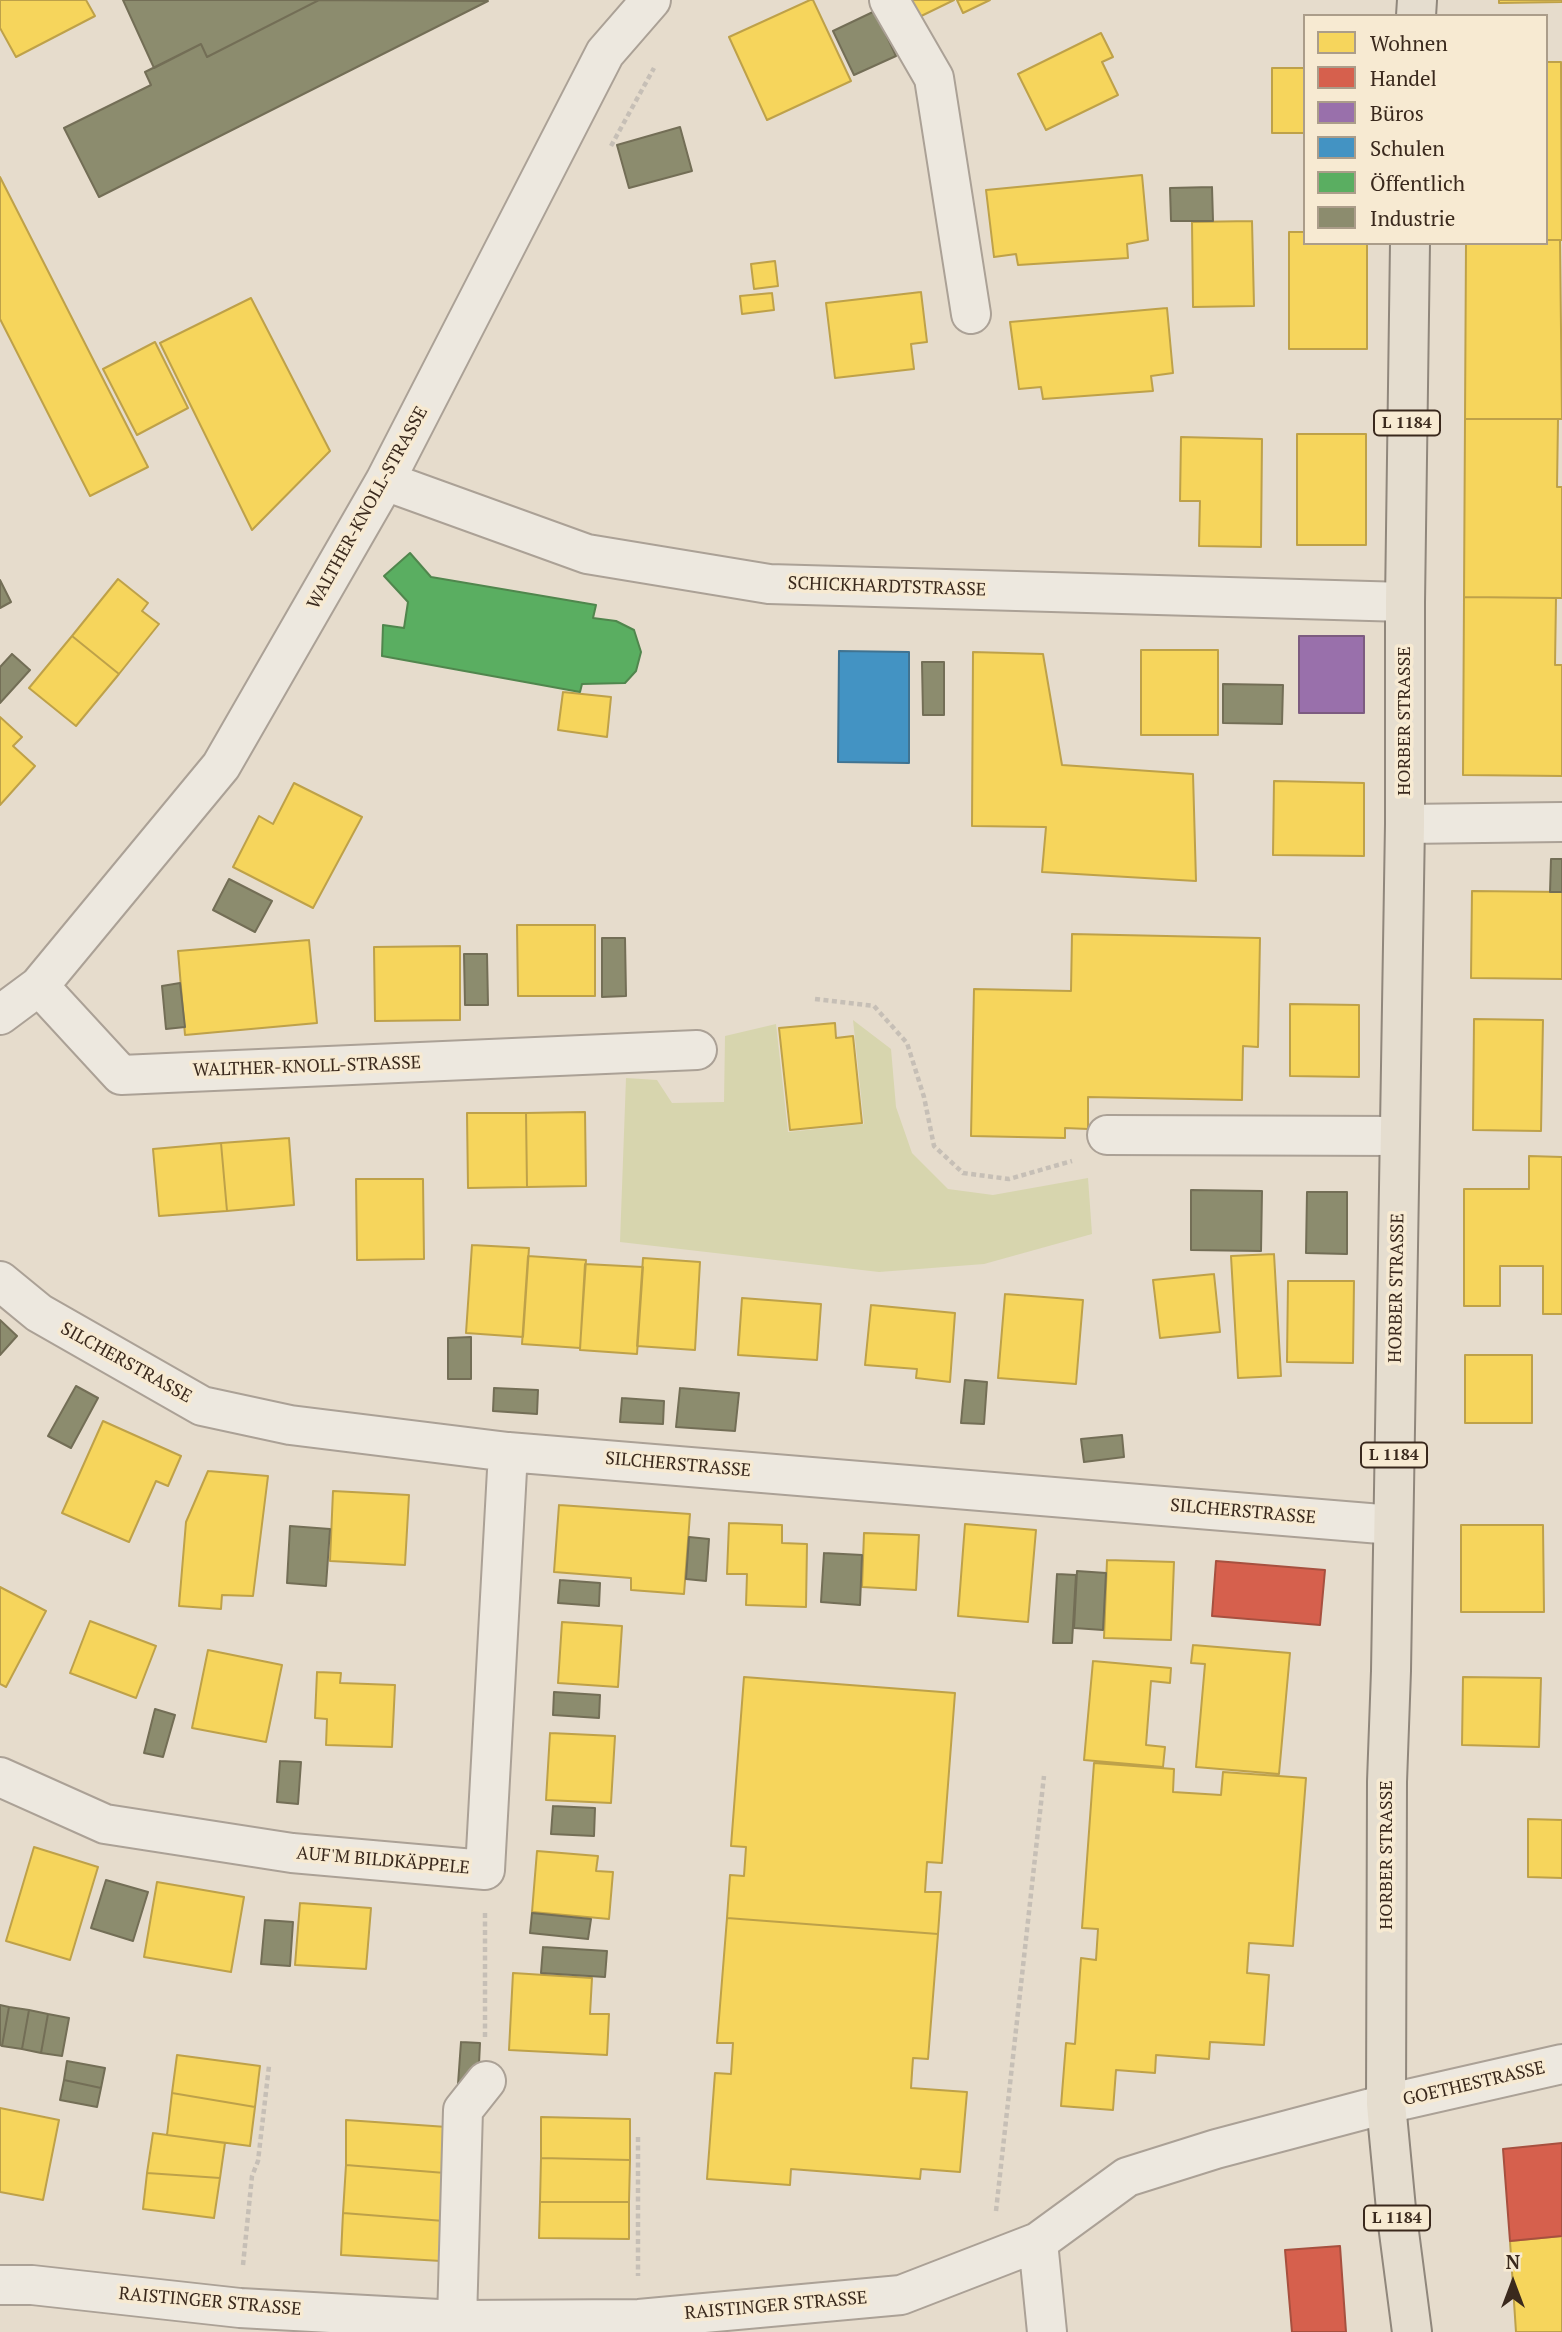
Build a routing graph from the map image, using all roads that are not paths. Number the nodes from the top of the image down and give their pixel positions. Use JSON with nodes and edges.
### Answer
{"nodes":[{"id":1,"x":651,"y":0,"type":"edge"},
{"id":2,"x":889,"y":0,"type":"edge"},
{"id":3,"x":1410,"y":245,"type":"edge"},
{"id":4,"x":971,"y":314,"type":"dead end"},
{"id":5,"x":386,"y":481,"type":"junction"},
{"id":6,"x":1405,"y":602,"type":"junction"},
{"id":7,"x":1562,"y":822,"type":"edge"},
{"id":8,"x":1405,"y":824,"type":"junction"},
{"id":9,"x":39,"y":986,"type":"junction"},
{"id":10,"x":0,"y":1015,"type":"edge"},
{"id":11,"x":697,"y":1050,"type":"dead end"},
{"id":12,"x":1107,"y":1135,"type":"road end"},
{"id":13,"x":1399,"y":1136,"type":"junction"},
{"id":14,"x":0,"y":1281,"type":"edge"},
{"id":15,"x":508,"y":1451,"type":"junction"},
{"id":16,"x":1393,"y":1525,"type":"junction"},
{"id":17,"x":0,"y":1777,"type":"edge"},
{"id":18,"x":1562,"y":2064,"type":"edge"},
{"id":19,"x":486,"y":2081,"type":"road end"},
{"id":20,"x":1387,"y":2104,"type":"junction"},
{"id":21,"x":1038,"y":2242,"type":"junction"},
{"id":22,"x":0,"y":2285,"type":"edge"},
{"id":23,"x":457,"y":2320,"type":"junction"},
{"id":24,"x":1047,"y":2332,"type":"edge"},
{"id":25,"x":1412,"y":2332,"type":"edge"}],
"edges":[{"from":1,"to":5,"type":"street","name":"WALTHER-KNOLL-STRASSE"},
{"from":2,"to":4,"type":"street"},
{"from":3,"to":6,"type":"main road","name":"HORBER STRASSE","number":"L 1184"},
{"from":5,"to":6,"type":"street","name":"SCHICKHARDTSTRASSE"},
{"from":5,"to":9,"type":"street","name":"WALTHER-KNOLL-STRASSE"},
{"from":6,"to":8,"type":"main road","name":"HORBER STRASSE","number":"L 1184"},
{"from":7,"to":8,"type":"street"},
{"from":8,"to":13,"type":"main road","name":"HORBER STRASSE","number":"L 1184"},
{"from":9,"to":10,"type":"street","name":"WALTHER-KNOLL-STRASSE"},
{"from":9,"to":11,"type":"street","name":"WALTHER-KNOLL-STRASSE"},
{"from":12,"to":13,"type":"street"},
{"from":13,"to":16,"type":"main road","name":"HORBER STRASSE","number":"L 1184"},
{"from":14,"to":15,"type":"street","name":"SILCHERSTRASSE"},
{"from":15,"to":16,"type":"street","name":"SILCHERSTRASSE"},
{"from":15,"to":17,"type":"street","name":"AUF'M BILDKÄPPELE"},
{"from":16,"to":20,"type":"main road","name":"HORBER STRASSE","number":"L 1184"},
{"from":18,"to":20,"type":"street","name":"GOETHESTRASSE"},
{"from":19,"to":23,"type":"street"},
{"from":20,"to":21,"type":"street","name":"RAISTINGER STRASSE"},
{"from":20,"to":25,"type":"main road","name":"HORBER STRASSE","number":"L 1184"},
{"from":21,"to":23,"type":"street","name":"RAISTINGER STRASSE"},
{"from":21,"to":24,"type":"street"},
{"from":22,"to":23,"type":"street","name":"RAISTINGER STRASSE"}]}
